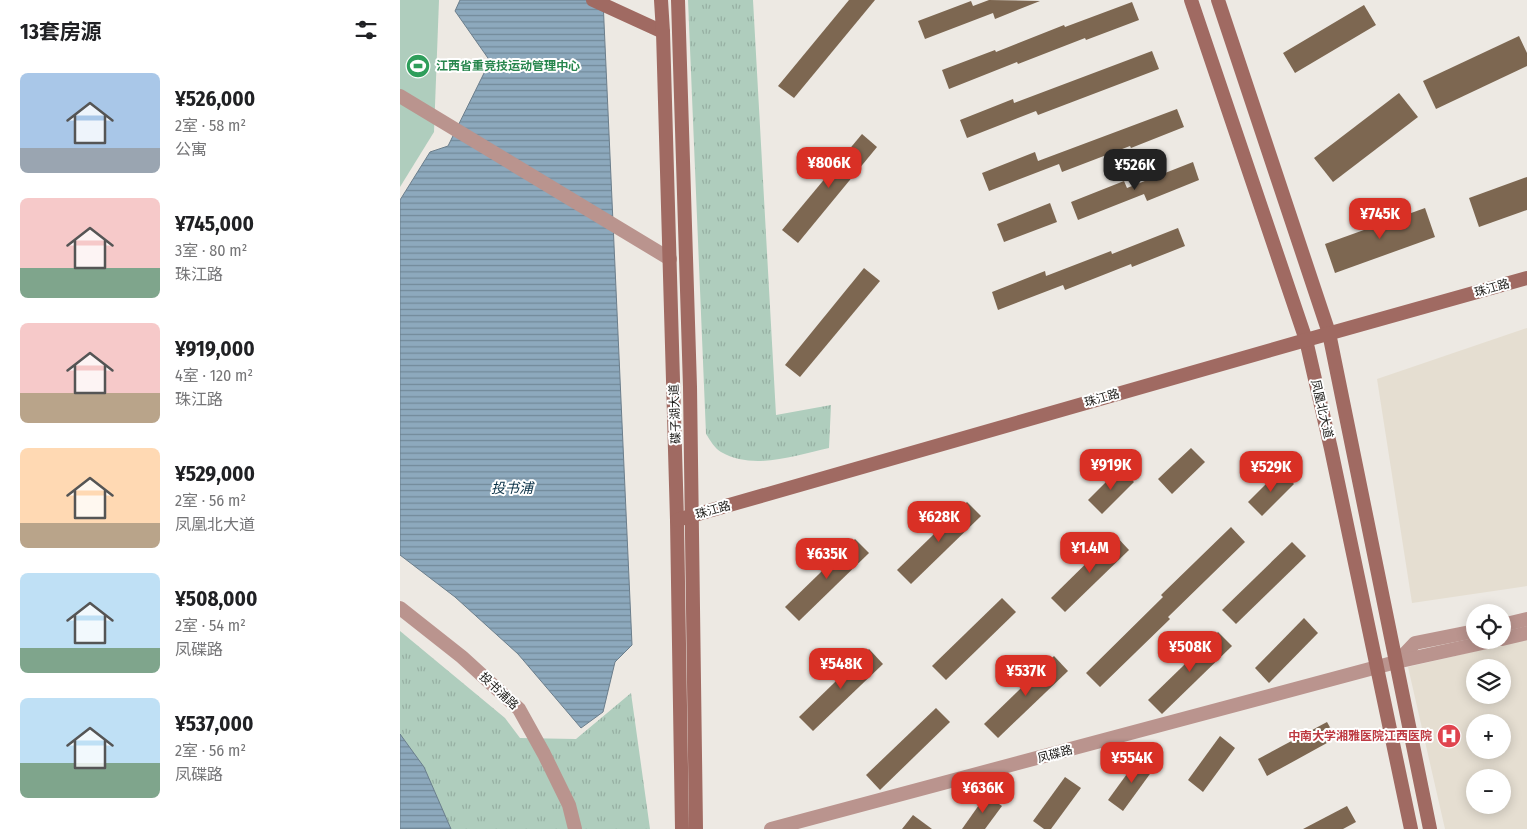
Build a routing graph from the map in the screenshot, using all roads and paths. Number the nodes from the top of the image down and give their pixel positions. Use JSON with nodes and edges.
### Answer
{"nodes":[{"id":1,"x":593,"y":0,"type":"edge"},
{"id":2,"x":661,"y":0,"type":"edge"},
{"id":3,"x":678,"y":0,"type":"edge"},
{"id":4,"x":1191,"y":0,"type":"edge"},
{"id":5,"x":1218,"y":0,"type":"edge"},
{"id":6,"x":663,"y":32,"type":"junction"},
{"id":7,"x":400,"y":96,"type":"edge"},
{"id":8,"x":670,"y":259,"type":"junction"},
{"id":9,"x":1527,"y":278,"type":"edge"},
{"id":10,"x":1329,"y":333,"type":"junction"},
{"id":11,"x":1306,"y":340,"type":"junction"},
{"id":12,"x":691,"y":516,"type":"junction"},
{"id":13,"x":678,"y":520,"type":"junction"},
{"id":14,"x":400,"y":608,"type":"edge"},
{"id":15,"x":1527,"y":619,"type":"edge"},
{"id":16,"x":1511,"y":623,"type":"edge"},
{"id":17,"x":1466,"y":632,"type":"edge"},
{"id":18,"x":1527,"y":633,"type":"edge"},
{"id":19,"x":1511,"y":636,"type":"edge"},
{"id":20,"x":1466,"y":647,"type":"edge"},
{"id":21,"x":1396,"y":662,"type":"junction"},
{"id":22,"x":1377,"y":668,"type":"junction"},
{"id":23,"x":776,"y":828,"type":"edge"},
{"id":24,"x":575,"y":829,"type":"edge"},
{"id":25,"x":682,"y":829,"type":"edge"},
{"id":26,"x":696,"y":829,"type":"edge"},
{"id":27,"x":1411,"y":829,"type":"edge"},
{"id":28,"x":1430,"y":829,"type":"edge"}],
"edges":[{"from":1,"to":6,"type":"main road"},
{"from":2,"to":6,"type":"main road","name":"碟子湖大道"},
{"from":3,"to":12,"type":"main road","name":"碟子湖大道"},
{"from":4,"to":11,"type":"main road","name":"凤凰北大道"},
{"from":5,"to":10,"type":"main road","name":"凤凰北大道"},
{"from":6,"to":8,"type":"main road","name":"碟子湖大道"},
{"from":7,"to":8,"type":"street"},
{"from":8,"to":13,"type":"main road","name":"碟子湖大道"},
{"from":9,"to":10,"type":"main road","name":"珠江路"},
{"from":10,"to":11,"type":"main road","name":"珠江路"},
{"from":10,"to":21,"type":"main road","name":"凤凰北大道"},
{"from":11,"to":12,"type":"main road","name":"珠江路"},
{"from":11,"to":22,"type":"main road","name":"凤凰北大道"},
{"from":12,"to":13,"type":"main road","name":"珠江路"},
{"from":12,"to":26,"type":"main road","name":"碟子湖大道"},
{"from":13,"to":25,"type":"main road","name":"碟子湖大道"},
{"from":14,"to":24,"type":"street","name":"投书浦路"},
{"from":15,"to":16,"type":"street"},
{"from":17,"to":21,"type":"street","name":"凤碟路"},
{"from":18,"to":19,"type":"street"},
{"from":20,"to":21,"type":"street","name":"凤碟路"},
{"from":21,"to":22,"type":"street","name":"凤碟路"},
{"from":21,"to":28,"type":"main road","name":"凤凰北大道"},
{"from":22,"to":23,"type":"street","name":"凤碟路"},
{"from":22,"to":27,"type":"main road","name":"凤凰北大道"}]}
